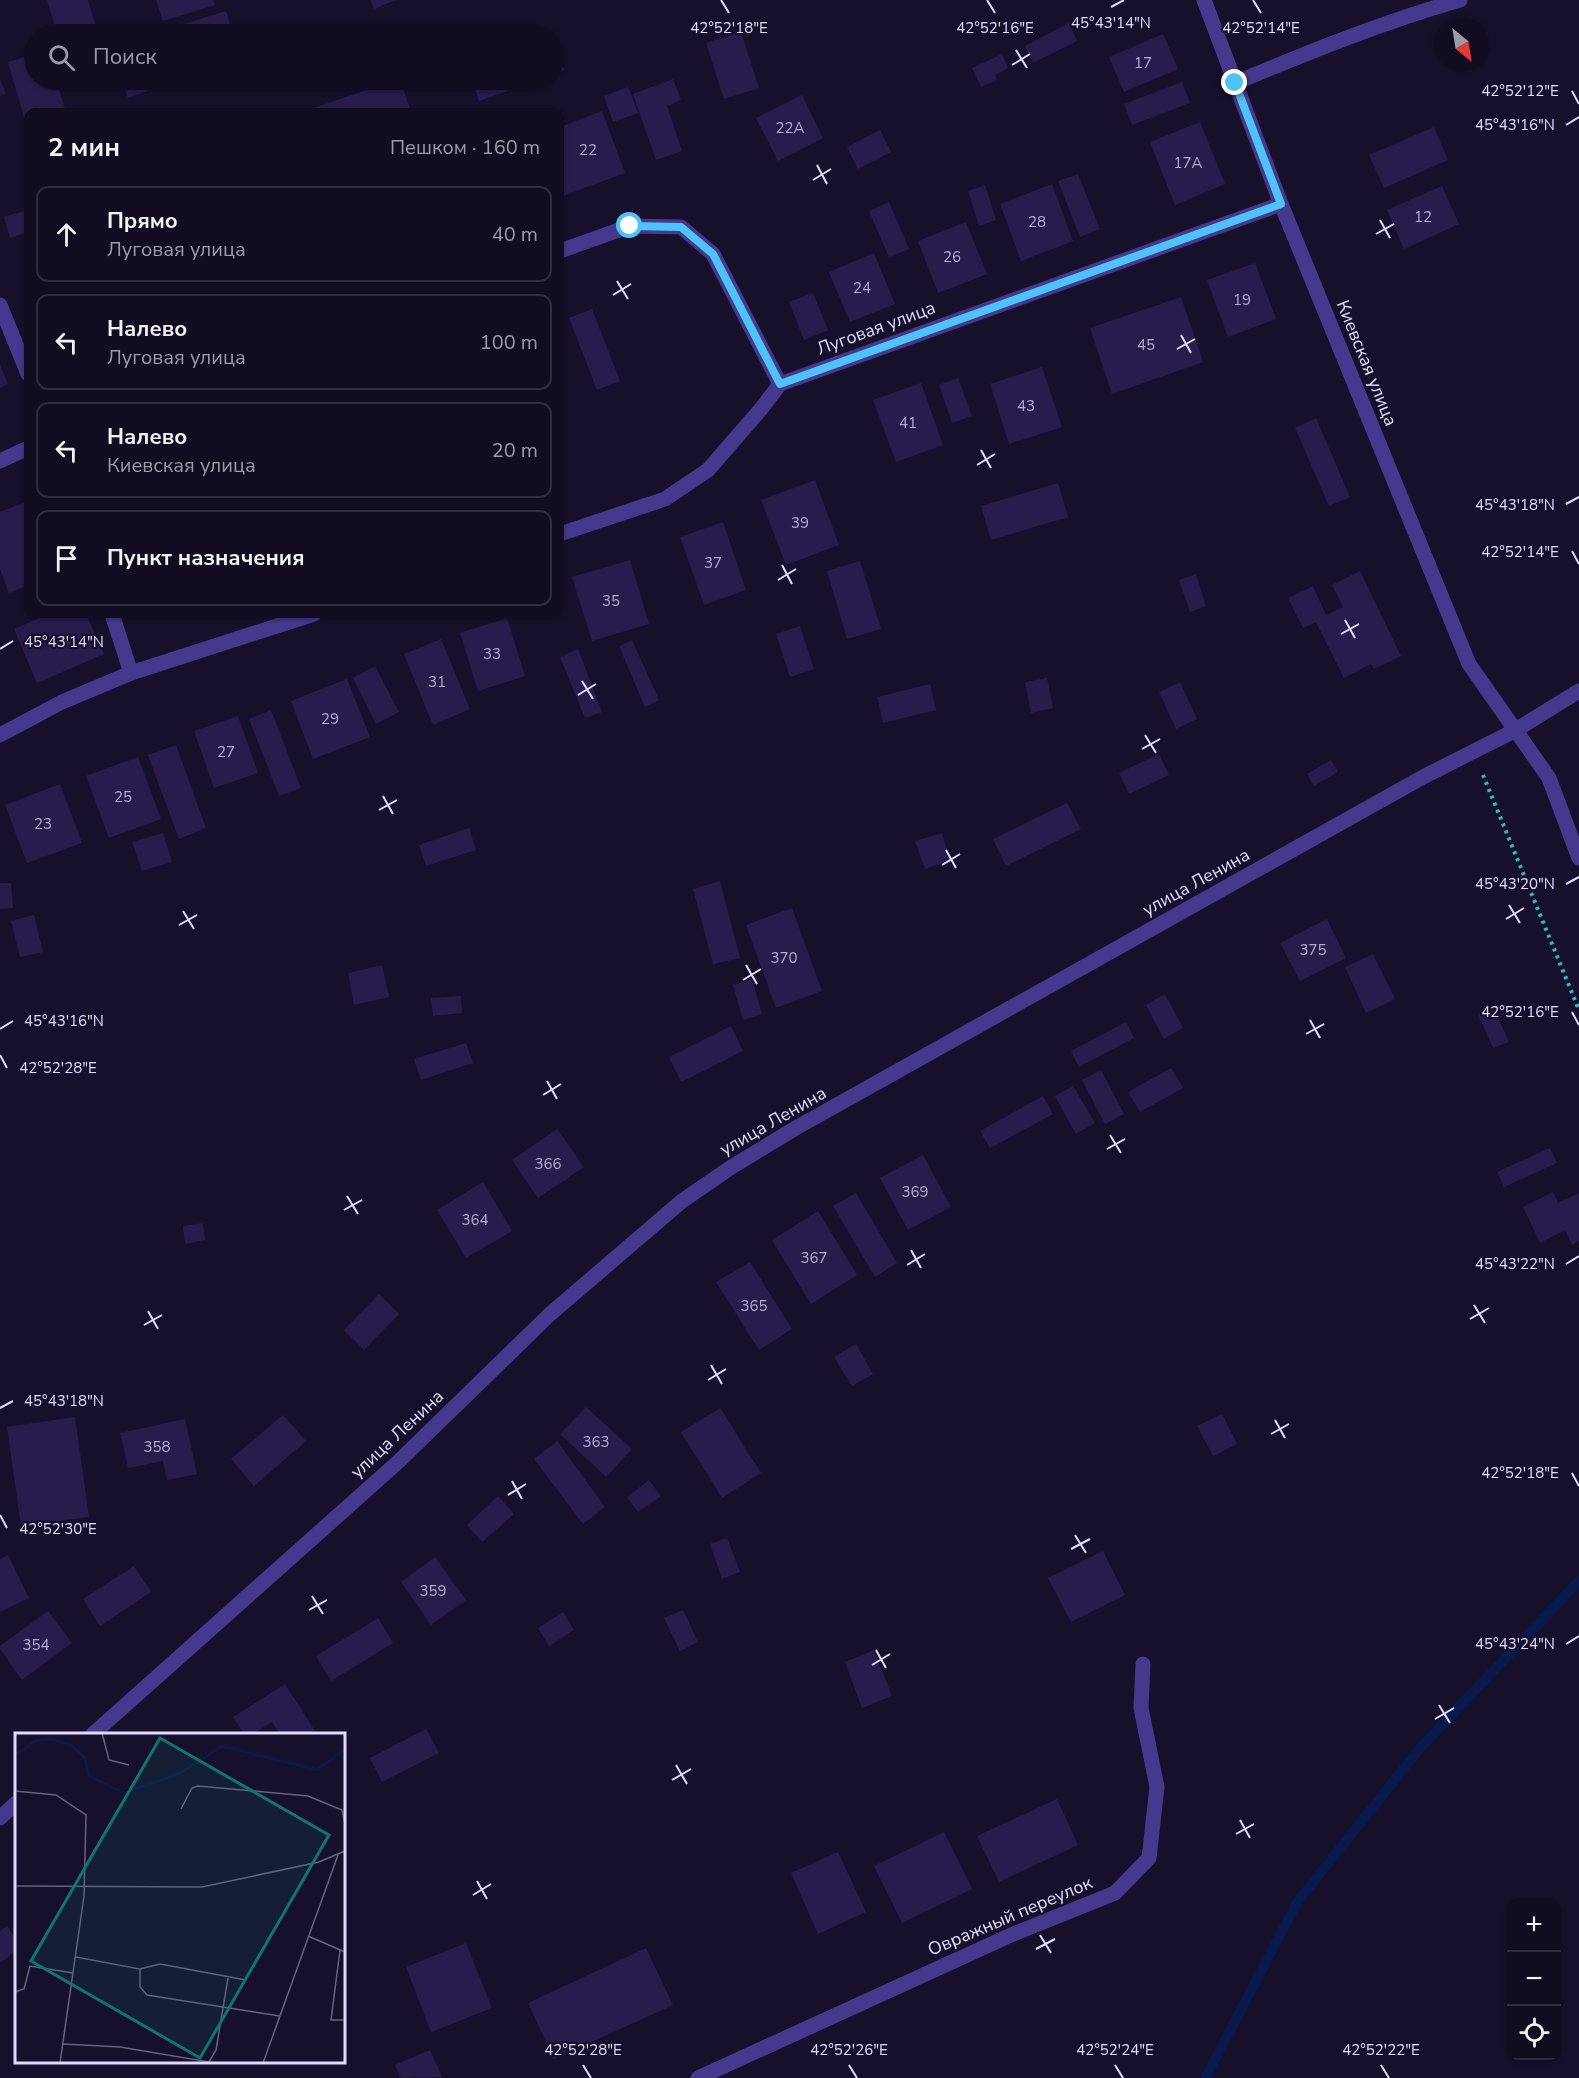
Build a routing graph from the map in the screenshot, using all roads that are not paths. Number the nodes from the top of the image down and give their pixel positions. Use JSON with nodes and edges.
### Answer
{"nodes":[{"id":1,"x":1204,"y":0,"type":"edge"},
{"id":2,"x":1460,"y":0,"type":"edge"},
{"id":3,"x":1235,"y":83,"type":"junction"},
{"id":4,"x":1281,"y":204,"type":"junction"},
{"id":5,"x":564,"y":250,"type":"edge"},
{"id":6,"x":0,"y":305,"type":"edge"},
{"id":7,"x":24,"y":364,"type":"edge"},
{"id":8,"x":780,"y":384,"type":"junction"},
{"id":9,"x":24,"y":450,"type":"edge"},
{"id":10,"x":0,"y":461,"type":"edge"},
{"id":11,"x":564,"y":533,"type":"edge"},
{"id":12,"x":113,"y":618,"type":"edge"},
{"id":13,"x":302,"y":618,"type":"edge"},
{"id":14,"x":131,"y":673,"type":"junction"},
{"id":15,"x":1579,"y":691,"type":"edge"},
{"id":16,"x":1514,"y":731,"type":"junction"},
{"id":17,"x":0,"y":735,"type":"edge"},
{"id":18,"x":1579,"y":858,"type":"edge"},
{"id":19,"x":1143,"y":1664,"type":"dead end"},
{"id":20,"x":94,"y":1733,"type":"edge"},
{"id":21,"x":15,"y":1804,"type":"edge"},
{"id":22,"x":0,"y":1818,"type":"edge"},
{"id":23,"x":698,"y":2078,"type":"edge"}],
"edges":[{"from":1,"to":3,"type":"street","name":"Киевская улица"},
{"from":2,"to":3,"type":"street"},
{"from":3,"to":4,"type":"street","name":"Киевская улица"},
{"from":4,"to":8,"type":"street","name":"Луговая улица"},
{"from":4,"to":16,"type":"street","name":"Киевская улица"},
{"from":5,"to":8,"type":"street"},
{"from":6,"to":7,"type":"street"},
{"from":8,"to":11,"type":"street"},
{"from":9,"to":10,"type":"street"},
{"from":12,"to":14,"type":"street"},
{"from":13,"to":14,"type":"street"},
{"from":14,"to":17,"type":"street"},
{"from":15,"to":16,"type":"street","name":"улица Ленина"},
{"from":16,"to":18,"type":"street","name":"Киевская улица"},
{"from":16,"to":20,"type":"street","name":"улица Ленина"},
{"from":19,"to":23,"type":"street","name":"Овражный переулок"},
{"from":21,"to":22,"type":"street"}]}
